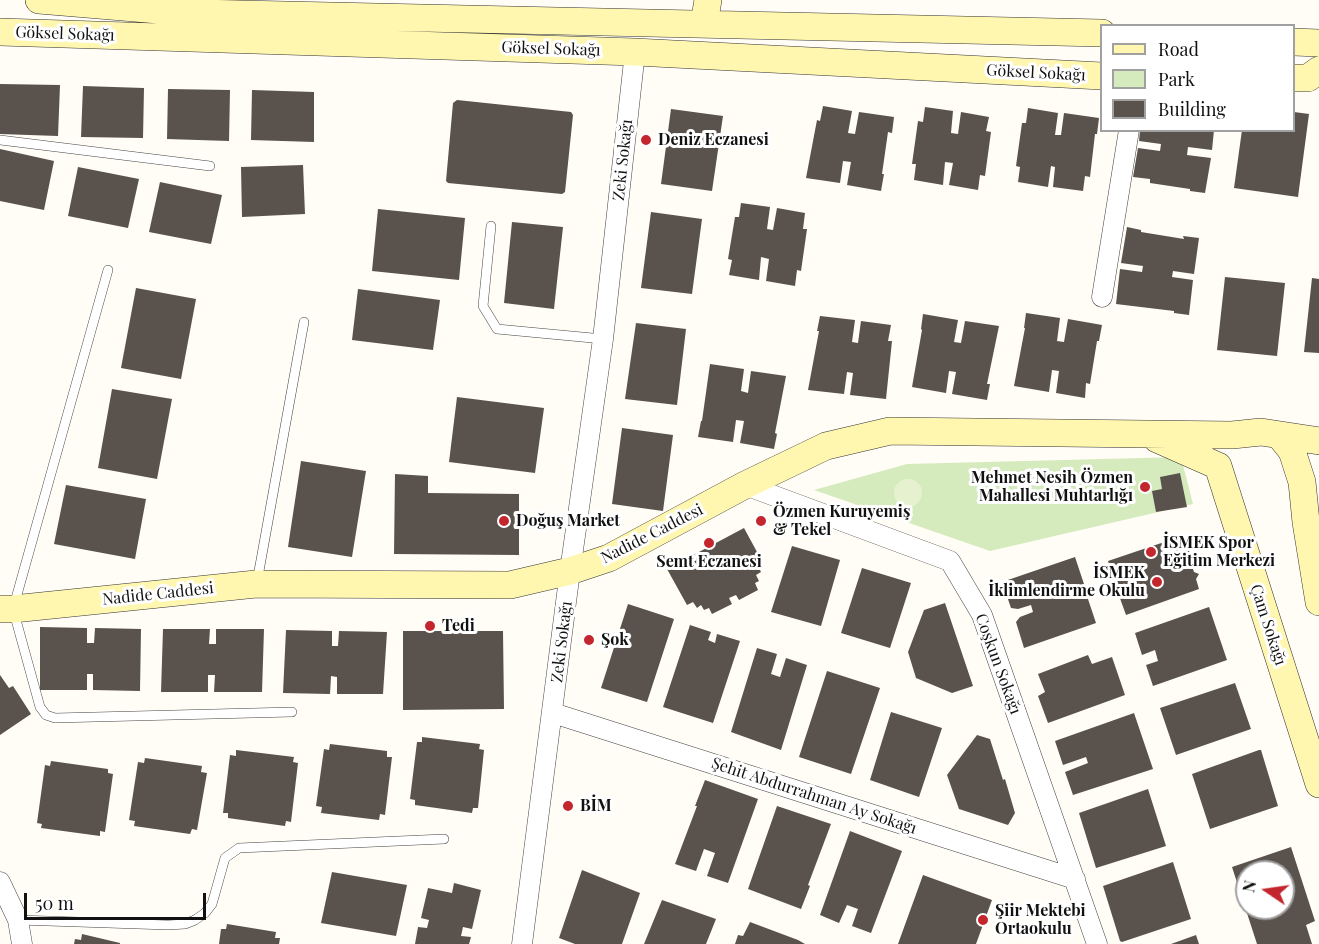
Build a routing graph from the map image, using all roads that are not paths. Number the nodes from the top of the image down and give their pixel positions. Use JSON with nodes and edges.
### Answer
{"nodes":[{"id":1,"x":39,"y":0,"type":"edge"},
{"id":2,"x":196,"y":6,"type":"edge"},
{"id":3,"x":706,"y":12,"type":"edge"},
{"id":4,"x":0,"y":32,"type":"edge"},
{"id":5,"x":1100,"y":33,"type":"edge"},
{"id":6,"x":1295,"y":42,"type":"edge"},
{"id":7,"x":1319,"y":43,"type":"edge"},
{"id":8,"x":635,"y":52,"type":"junction"},
{"id":9,"x":1319,"y":70,"type":"edge"},
{"id":10,"x":1100,"y":76,"type":"edge"},
{"id":11,"x":1295,"y":78,"type":"edge"},
{"id":12,"x":1129,"y":132,"type":"edge"},
{"id":13,"x":0,"y":140,"type":"edge"},
{"id":14,"x":210,"y":166,"type":"dead end"},
{"id":15,"x":491,"y":226,"type":"dead end"},
{"id":16,"x":108,"y":270,"type":"dead end"},
{"id":17,"x":1102,"y":297,"type":"dead end"},
{"id":18,"x":304,"y":322,"type":"dead end"},
{"id":19,"x":603,"y":339,"type":"junction"},
{"id":20,"x":1148,"y":434,"type":"junction"},
{"id":21,"x":1233,"y":435,"type":"junction"},
{"id":22,"x":1280,"y":436,"type":"junction"},
{"id":23,"x":1319,"y":441,"type":"edge"},
{"id":24,"x":1218,"y":466,"type":"junction"},
{"id":25,"x":745,"y":485,"type":"junction"},
{"id":26,"x":1312,"y":520,"type":"edge"},
{"id":27,"x":570,"y":572,"type":"junction"},
{"id":28,"x":256,"y":584,"type":"junction"},
{"id":29,"x":1319,"y":602,"type":"edge"},
{"id":30,"x":7,"y":609,"type":"edge"},
{"id":31,"x":292,"y":712,"type":"dead end"},
{"id":32,"x":553,"y":713,"type":"junction"},
{"id":33,"x":1319,"y":784,"type":"edge"},
{"id":34,"x":444,"y":839,"type":"dead end"},
{"id":35,"x":1074,"y":879,"type":"junction"},
{"id":36,"x":0,"y":882,"type":"edge"},
{"id":37,"x":18,"y":920,"type":"junction"},
{"id":38,"x":22,"y":944,"type":"edge"},
{"id":39,"x":522,"y":944,"type":"edge"},
{"id":40,"x":1097,"y":944,"type":"edge"}],
"edges":[{"from":1,"to":2,"type":"street","name":"Göksel Sokağı"},
{"from":2,"to":3,"type":"street","name":"Göksel Sokağı"},
{"from":3,"to":5,"type":"street","name":"Göksel Sokağı"},
{"from":4,"to":8,"type":"street","name":"Göksel Sokağı"},
{"from":6,"to":7,"type":"street"},
{"from":8,"to":10,"type":"street","name":"Göksel Sokağı"},
{"from":8,"to":19,"type":"street","name":"Zeki Sokağı"},
{"from":9,"to":11,"type":"street"},
{"from":12,"to":17,"type":"street"},
{"from":13,"to":14,"type":"lane"},
{"from":15,"to":19,"type":"lane"},
{"from":16,"to":30,"type":"lane"},
{"from":18,"to":28,"type":"lane"},
{"from":19,"to":27,"type":"street","name":"Zeki Sokağı"},
{"from":20,"to":21,"type":"street","name":"Nadide Caddesi"},
{"from":20,"to":24,"type":"street","name":"Nadide Caddesi"},
{"from":20,"to":25,"type":"street","name":"Nadide Caddesi"},
{"from":21,"to":22,"type":"street","name":"Nadide Caddesi"},
{"from":21,"to":24,"type":"street"},
{"from":22,"to":23,"type":"street","name":"Nadide Caddesi"},
{"from":22,"to":26,"type":"street"},
{"from":24,"to":33,"type":"street","name":"Çam Sokağı"},
{"from":25,"to":27,"type":"street","name":"Nadide Caddesi"},
{"from":25,"to":35,"type":"street","name":"Coşkun Sokağı"},
{"from":26,"to":29,"type":"street"},
{"from":27,"to":28,"type":"street","name":"Nadide Caddesi"},
{"from":27,"to":32,"type":"street","name":"Zeki Sokağı"},
{"from":28,"to":30,"type":"street","name":"Nadide Caddesi"},
{"from":30,"to":31,"type":"lane"},
{"from":32,"to":35,"type":"street","name":"Şehit Abdurrahman Ay Sokağı"},
{"from":32,"to":39,"type":"street","name":"Zeki Sokağı"},
{"from":34,"to":37,"type":"lane"},
{"from":35,"to":40,"type":"street","name":"Coşkun Sokağı"},
{"from":36,"to":37,"type":"street"},
{"from":37,"to":38,"type":"street"}]}
